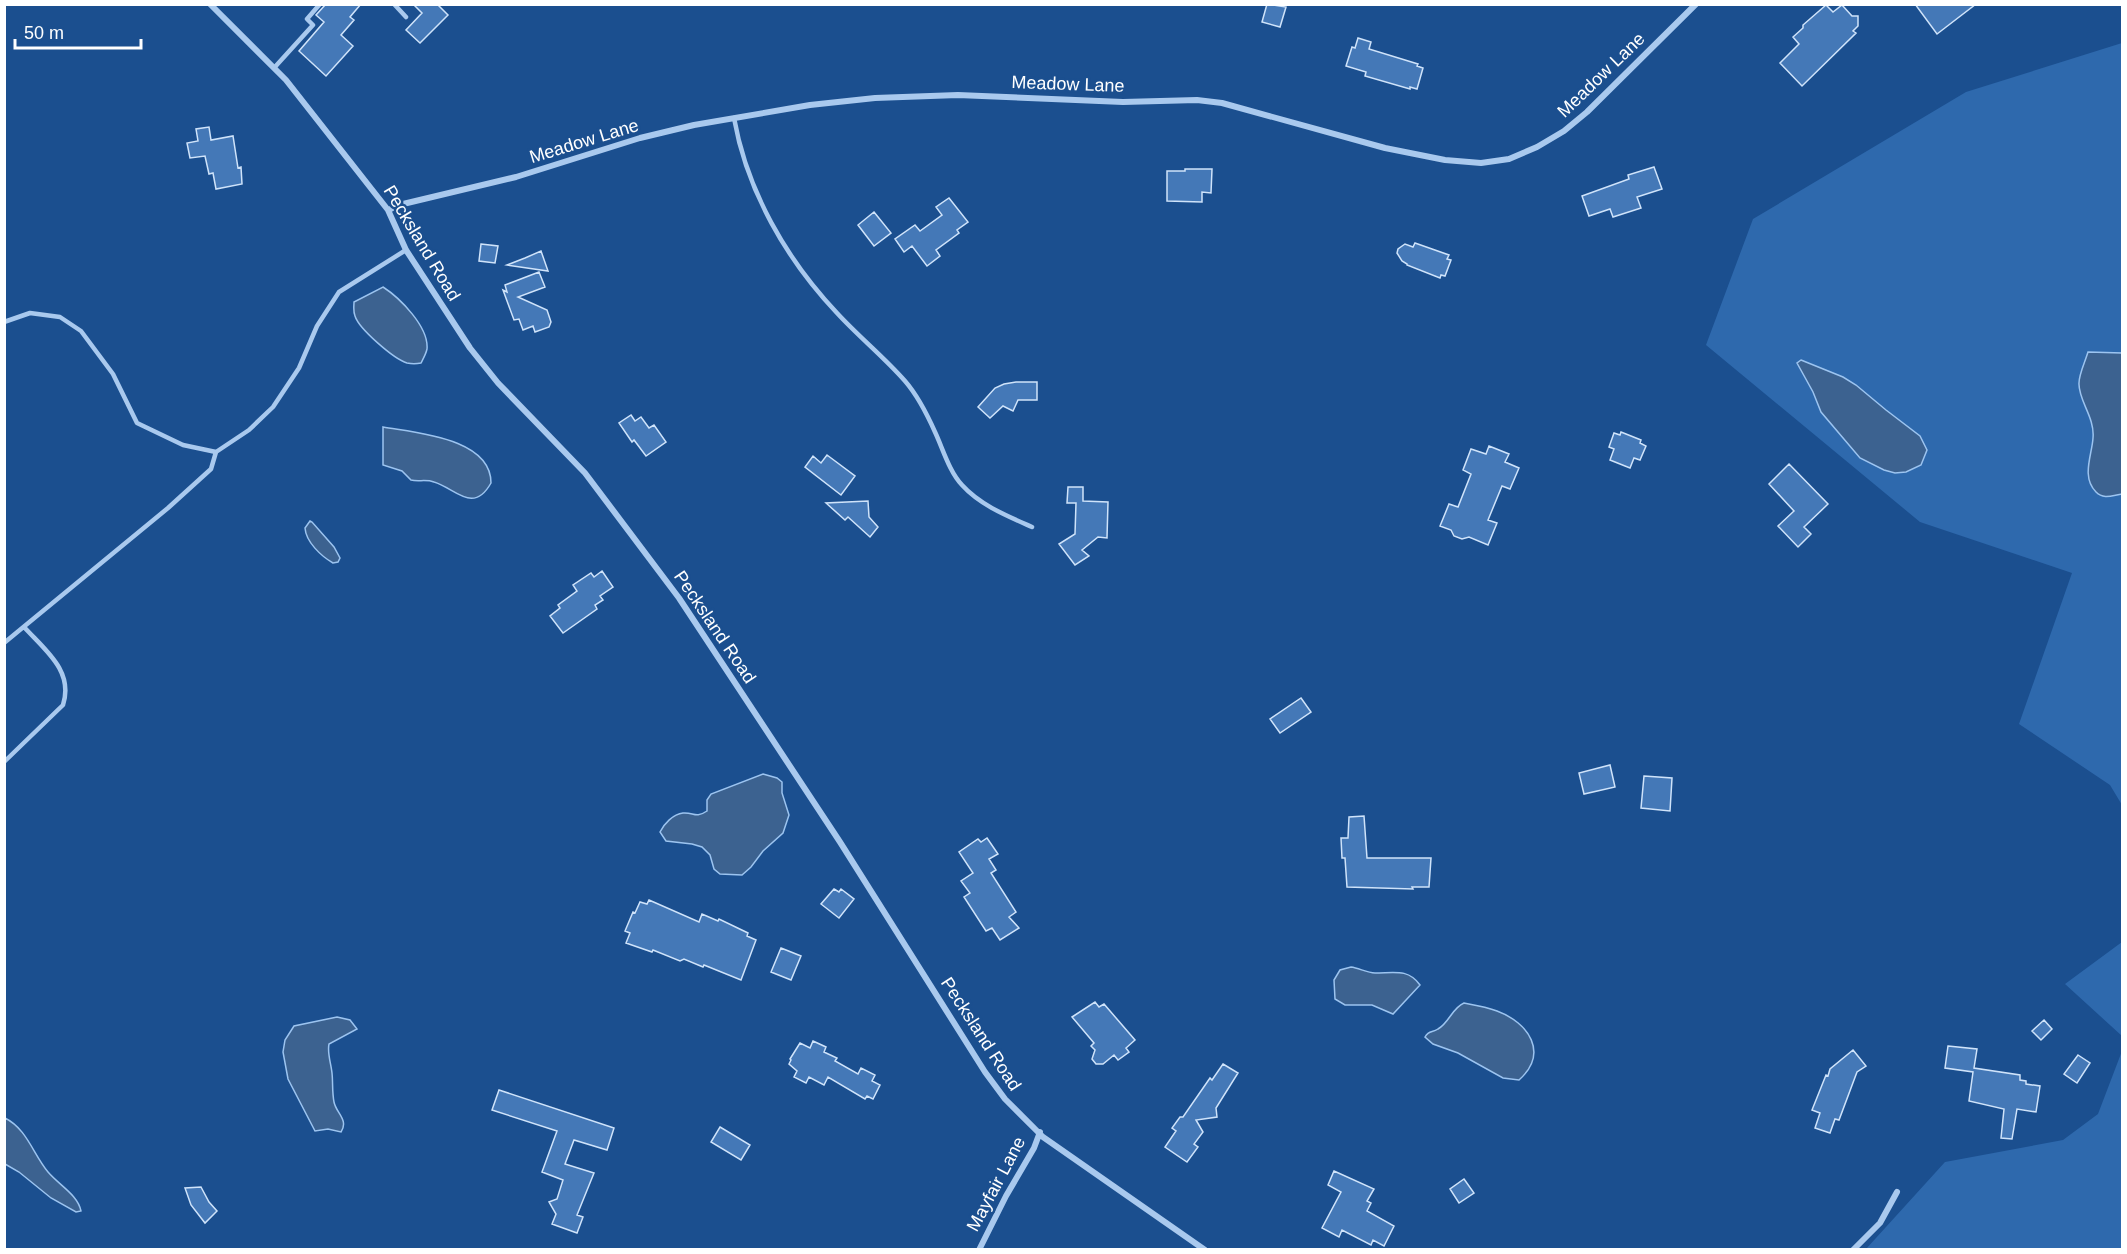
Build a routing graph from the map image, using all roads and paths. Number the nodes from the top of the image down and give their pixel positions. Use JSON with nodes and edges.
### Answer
{"nodes":[{"id":1,"x":210,"y":4,"type":"edge"},
{"id":2,"x":320,"y":4,"type":"edge"},
{"id":3,"x":394,"y":4,"type":"edge"},
{"id":4,"x":1696,"y":4,"type":"edge"},
{"id":5,"x":406,"y":16,"type":"dead end"},
{"id":6,"x":274,"y":68,"type":"junction"},
{"id":7,"x":734,"y":118,"type":"junction"},
{"id":8,"x":388,"y":210,"type":"junction"},
{"id":9,"x":406,"y":250,"type":"junction"},
{"id":10,"x":4,"y":322,"type":"edge"},
{"id":11,"x":216,"y":452,"type":"junction"},
{"id":12,"x":1032,"y":527,"type":"dead end"},
{"id":13,"x":24,"y":627,"type":"junction"},
{"id":14,"x":4,"y":643,"type":"edge"},
{"id":15,"x":4,"y":762,"type":"edge"},
{"id":16,"x":1040,"y":1132,"type":"junction"},
{"id":17,"x":1897,"y":1192,"type":"dead end"},
{"id":18,"x":979,"y":1250,"type":"edge"},
{"id":19,"x":1205,"y":1250,"type":"edge"},
{"id":20,"x":1853,"y":1250,"type":"edge"}],
"edges":[{"from":1,"to":6,"type":"street","name":"Pecksland Road"},
{"from":2,"to":6,"type":"lane"},
{"from":3,"to":5,"type":"lane"},
{"from":4,"to":7,"type":"street","name":"Meadow Lane"},
{"from":6,"to":8,"type":"street","name":"Pecksland Road"},
{"from":7,"to":8,"type":"street","name":"Meadow Lane"},
{"from":7,"to":12,"type":"lane"},
{"from":8,"to":9,"type":"street","name":"Pecksland Road"},
{"from":9,"to":11,"type":"lane"},
{"from":9,"to":16,"type":"street","name":"Pecksland Road"},
{"from":10,"to":11,"type":"lane"},
{"from":11,"to":13,"type":"lane"},
{"from":13,"to":14,"type":"lane"},
{"from":13,"to":15,"type":"lane"},
{"from":16,"to":18,"type":"street","name":"Mayfair Lane"},
{"from":16,"to":19,"type":"street","name":"Pecksland Road"},
{"from":17,"to":20,"type":"street"}]}
